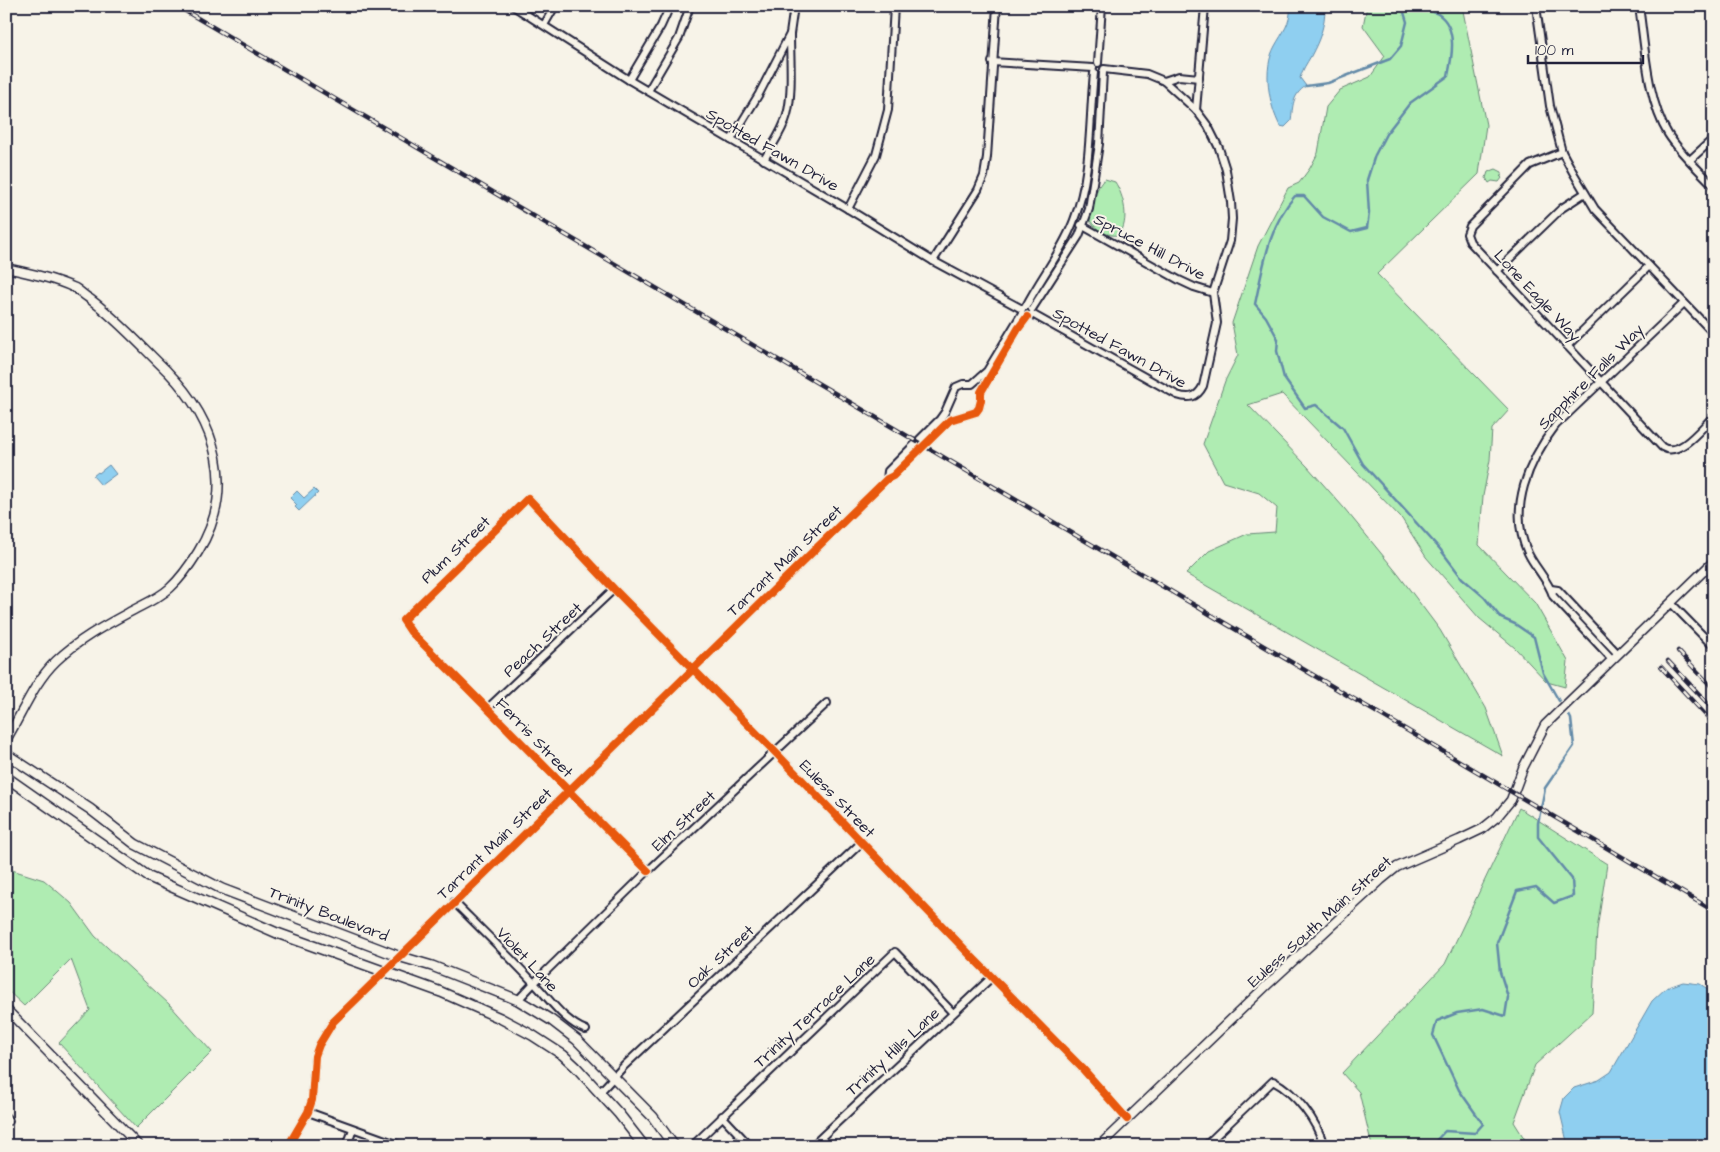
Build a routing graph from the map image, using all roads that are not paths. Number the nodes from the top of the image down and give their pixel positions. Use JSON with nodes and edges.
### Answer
{"nodes":[{"id":1,"x":513,"y":6,"type":"edge"},
{"id":2,"x":555,"y":6,"type":"edge"},
{"id":3,"x":670,"y":6,"type":"edge"},
{"id":4,"x":690,"y":6,"type":"edge"},
{"id":5,"x":794,"y":6,"type":"edge"},
{"id":6,"x":894,"y":6,"type":"edge"},
{"id":7,"x":997,"y":6,"type":"edge"},
{"id":8,"x":1102,"y":6,"type":"edge"},
{"id":9,"x":1205,"y":6,"type":"edge"},
{"id":10,"x":1536,"y":6,"type":"edge"},
{"id":11,"x":1639,"y":6,"type":"edge"},
{"id":12,"x":544,"y":25,"type":"junction"},
{"id":13,"x":790,"y":34,"type":"junction"},
{"id":14,"x":992,"y":62,"type":"junction"},
{"id":15,"x":1095,"y":68,"type":"junction"},
{"id":16,"x":1104,"y":71,"type":"junction"},
{"id":17,"x":1198,"y":78,"type":"junction"},
{"id":18,"x":629,"y":80,"type":"junction"},
{"id":19,"x":1164,"y":81,"type":"junction"},
{"id":20,"x":648,"y":91,"type":"junction"},
{"id":21,"x":1196,"y":110,"type":"junction"},
{"id":22,"x":1714,"y":138,"type":"edge"},
{"id":23,"x":731,"y":140,"type":"junction"},
{"id":24,"x":1562,"y":152,"type":"junction"},
{"id":25,"x":764,"y":160,"type":"junction"},
{"id":26,"x":1690,"y":160,"type":"junction"},
{"id":27,"x":1714,"y":186,"type":"edge"},
{"id":28,"x":1585,"y":193,"type":"junction"},
{"id":29,"x":848,"y":209,"type":"junction"},
{"id":30,"x":1074,"y":221,"type":"junction"},
{"id":31,"x":1083,"y":226,"type":"junction"},
{"id":32,"x":933,"y":261,"type":"junction"},
{"id":33,"x":1649,"y":266,"type":"junction"},
{"id":34,"x":6,"y":268,"type":"edge"},
{"id":35,"x":1497,"y":271,"type":"junction"},
{"id":36,"x":1213,"y":293,"type":"junction"},
{"id":37,"x":1684,"y":303,"type":"junction"},
{"id":38,"x":1027,"y":311,"type":"junction"},
{"id":39,"x":1714,"y":334,"type":"edge"},
{"id":40,"x":1567,"y":346,"type":"junction"},
{"id":41,"x":1601,"y":383,"type":"junction"},
{"id":42,"x":972,"y":384,"type":"junction"},
{"id":43,"x":981,"y":392,"type":"junction"},
{"id":44,"x":1714,"y":416,"type":"edge"},
{"id":45,"x":920,"y":444,"type":"junction"},
{"id":46,"x":528,"y":498,"type":"joint"},
{"id":47,"x":1714,"y":562,"type":"edge"},
{"id":48,"x":614,"y":589,"type":"junction"},
{"id":49,"x":1672,"y":604,"type":"junction"},
{"id":50,"x":403,"y":620,"type":"joint"},
{"id":51,"x":1714,"y":647,"type":"edge"},
{"id":52,"x":1615,"y":657,"type":"junction"},
{"id":53,"x":693,"y":670,"type":"junction"},
{"id":54,"x":826,"y":703,"type":"dead end"},
{"id":55,"x":488,"y":708,"type":"junction"},
{"id":56,"x":6,"y":740,"type":"edge"},
{"id":57,"x":776,"y":753,"type":"junction"},
{"id":58,"x":6,"y":754,"type":"edge"},
{"id":59,"x":6,"y":777,"type":"edge"},
{"id":60,"x":568,"y":791,"type":"junction"},
{"id":61,"x":862,"y":842,"type":"junction"},
{"id":62,"x":648,"y":871,"type":"junction"},
{"id":63,"x":454,"y":902,"type":"junction"},
{"id":64,"x":398,"y":956,"type":"junction"},
{"id":65,"x":382,"y":972,"type":"junction"},
{"id":66,"x":992,"y":977,"type":"junction"},
{"id":67,"x":534,"y":982,"type":"junction"},
{"id":68,"x":518,"y":1000,"type":"junction"},
{"id":69,"x":6,"y":1009,"type":"edge"},
{"id":70,"x":953,"y":1013,"type":"junction"},
{"id":71,"x":13,"y":1015,"type":"junction"},
{"id":72,"x":6,"y":1021,"type":"edge"},
{"id":73,"x":586,"y":1030,"type":"dead end"},
{"id":74,"x":614,"y":1076,"type":"junction"},
{"id":75,"x":600,"y":1092,"type":"junction"},
{"id":76,"x":308,"y":1112,"type":"junction"},
{"id":77,"x":722,"y":1116,"type":"junction"},
{"id":78,"x":1127,"y":1119,"type":"junction"},
{"id":79,"x":353,"y":1129,"type":"junction"},
{"id":80,"x":139,"y":1146,"type":"edge"},
{"id":81,"x":288,"y":1146,"type":"edge"},
{"id":82,"x":347,"y":1146,"type":"edge"},
{"id":83,"x":402,"y":1146,"type":"edge"},
{"id":84,"x":644,"y":1146,"type":"edge"},
{"id":85,"x":674,"y":1146,"type":"edge"},
{"id":86,"x":692,"y":1146,"type":"edge"},
{"id":87,"x":750,"y":1146,"type":"edge"},
{"id":88,"x":812,"y":1146,"type":"edge"},
{"id":89,"x":1099,"y":1146,"type":"edge"},
{"id":90,"x":1205,"y":1146,"type":"edge"},
{"id":91,"x":1324,"y":1146,"type":"edge"}],
"edges":[{"from":1,"to":12,"type":"street","name":"Spotted Fawn Drive"},
{"from":2,"to":12,"type":"street"},
{"from":3,"to":18,"type":"street"},
{"from":4,"to":20,"type":"street"},
{"from":5,"to":13,"type":"street"},
{"from":6,"to":29,"type":"street"},
{"from":7,"to":14,"type":"street"},
{"from":8,"to":15,"type":"street"},
{"from":9,"to":17,"type":"street"},
{"from":10,"to":24,"type":"street"},
{"from":11,"to":26,"type":"street"},
{"from":12,"to":18,"type":"street","name":"Spotted Fawn Drive"},
{"from":13,"to":23,"type":"street"},
{"from":13,"to":25,"type":"street"},
{"from":14,"to":15,"type":"street"},
{"from":14,"to":32,"type":"street"},
{"from":15,"to":16,"type":"street"},
{"from":15,"to":16,"type":"street"},
{"from":15,"to":30,"type":"street"},
{"from":16,"to":19,"type":"street"},
{"from":16,"to":31,"type":"street"},
{"from":17,"to":19,"type":"street"},
{"from":17,"to":21,"type":"street"},
{"from":18,"to":20,"type":"street","name":"Spotted Fawn Drive"},
{"from":19,"to":21,"type":"street"},
{"from":20,"to":23,"type":"street","name":"Spotted Fawn Drive"},
{"from":21,"to":36,"type":"street"},
{"from":22,"to":26,"type":"street"},
{"from":23,"to":25,"type":"street","name":"Spotted Fawn Drive"},
{"from":24,"to":28,"type":"street"},
{"from":24,"to":35,"type":"street","name":"Lone Eagle Way"},
{"from":25,"to":29,"type":"street","name":"Spotted Fawn Drive"},
{"from":26,"to":27,"type":"street"},
{"from":28,"to":33,"type":"street"},
{"from":28,"to":35,"type":"street"},
{"from":29,"to":32,"type":"street","name":"Spotted Fawn Drive"},
{"from":30,"to":31,"type":"street","name":"Spruce Hill Drive"},
{"from":30,"to":38,"type":"street"},
{"from":31,"to":36,"type":"street","name":"Spruce Hill Drive"},
{"from":31,"to":38,"type":"street"},
{"from":32,"to":38,"type":"street","name":"Spotted Fawn Drive"},
{"from":33,"to":37,"type":"street"},
{"from":33,"to":40,"type":"street"},
{"from":34,"to":56,"type":"street"},
{"from":35,"to":40,"type":"street","name":"Lone Eagle Way"},
{"from":36,"to":38,"type":"street","name":"Spotted Fawn Drive"},
{"from":37,"to":39,"type":"street"},
{"from":37,"to":41,"type":"street","name":"Sapphire Falls Way"},
{"from":38,"to":42,"type":"street"},
{"from":38,"to":43,"type":"street"},
{"from":40,"to":41,"type":"street","name":"Lone Eagle Way"},
{"from":41,"to":44,"type":"street","name":"Lone Eagle Way"},
{"from":41,"to":52,"type":"street","name":"Sapphire Falls Way"},
{"from":42,"to":43,"type":"street"},
{"from":42,"to":45,"type":"street"},
{"from":43,"to":45,"type":"street"},
{"from":45,"to":53,"type":"street","name":"Tarrant Main Street"},
{"from":46,"to":48,"type":"street","name":"Euless Street"},
{"from":46,"to":50,"type":"street","name":"Plum Street"},
{"from":47,"to":49,"type":"street","name":"Euless South Main Street"},
{"from":48,"to":53,"type":"street","name":"Euless Street"},
{"from":48,"to":55,"type":"street","name":"Peach Street"},
{"from":49,"to":51,"type":"street"},
{"from":49,"to":52,"type":"street","name":"Euless South Main Street"},
{"from":50,"to":55,"type":"street","name":"Ferris Street"},
{"from":52,"to":78,"type":"street","name":"Euless South Main Street"},
{"from":53,"to":57,"type":"street","name":"Euless Street"},
{"from":53,"to":60,"type":"street","name":"Tarrant Main Street"},
{"from":54,"to":57,"type":"street","name":"Elm Street"},
{"from":55,"to":60,"type":"street","name":"Ferris Street"},
{"from":57,"to":61,"type":"street","name":"Euless Street"},
{"from":57,"to":62,"type":"street","name":"Elm Street"},
{"from":58,"to":64,"type":"main road","name":"Trinity Boulevard"},
{"from":59,"to":65,"type":"main road"},
{"from":60,"to":62,"type":"street","name":"Ferris Street"},
{"from":60,"to":63,"type":"street","name":"Tarrant Main Street"},
{"from":61,"to":66,"type":"street","name":"Euless Street"},
{"from":61,"to":74,"type":"street","name":"Oak Street"},
{"from":62,"to":67,"type":"street","name":"Elm Street"},
{"from":63,"to":64,"type":"street","name":"Tarrant Main Street"},
{"from":63,"to":67,"type":"street","name":"Violet Lane"},
{"from":64,"to":65,"type":"street","name":"Tarrant Main Street"},
{"from":64,"to":68,"type":"main road","name":"Trinity Boulevard"},
{"from":65,"to":75,"type":"main road"},
{"from":65,"to":76,"type":"street","name":"Tarrant Main Street"},
{"from":66,"to":70,"type":"street","name":"Trinity Hills Lane"},
{"from":66,"to":78,"type":"street","name":"Euless Street"},
{"from":67,"to":68,"type":"street","name":"Elm Street"},
{"from":67,"to":73,"type":"street","name":"Violet Lane"},
{"from":68,"to":74,"type":"main road","name":"Trinity Boulevard"},
{"from":69,"to":71,"type":"street"},
{"from":70,"to":77,"type":"street","name":"Trinity Terrace Lane"},
{"from":70,"to":88,"type":"street","name":"Trinity Hills Lane"},
{"from":71,"to":72,"type":"street"},
{"from":71,"to":80,"type":"street"},
{"from":74,"to":75,"type":"street","name":"Oak Street"},
{"from":74,"to":85,"type":"main road","name":"Trinity Boulevard"},
{"from":75,"to":84,"type":"main road"},
{"from":76,"to":79,"type":"street"},
{"from":76,"to":81,"type":"street","name":"Tarrant Main Street"},
{"from":77,"to":86,"type":"street","name":"Trinity Terrace Lane"},
{"from":77,"to":87,"type":"street"},
{"from":78,"to":89,"type":"street","name":"Euless South Main Street"},
{"from":79,"to":82,"type":"street"},
{"from":79,"to":83,"type":"street"},
{"from":90,"to":91,"type":"street"}]}
